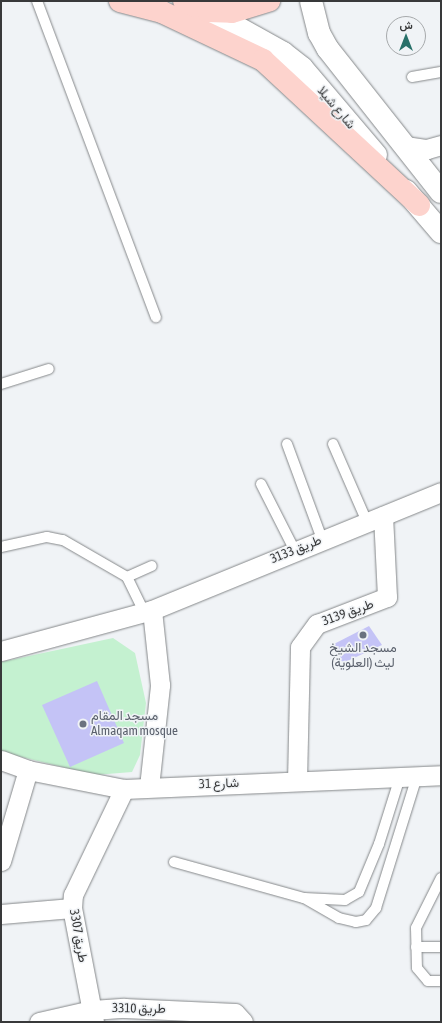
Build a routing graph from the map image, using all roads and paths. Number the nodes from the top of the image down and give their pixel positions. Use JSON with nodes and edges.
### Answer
{"nodes":[{"id":1,"x":37,"y":1,"type":"edge"},
{"id":2,"x":120,"y":1,"type":"edge"},
{"id":3,"x":184,"y":1,"type":"edge"},
{"id":4,"x":269,"y":1,"type":"edge"},
{"id":5,"x":311,"y":1,"type":"edge"},
{"id":6,"x":208,"y":11,"type":"junction"},
{"id":7,"x":441,"y":72,"type":"edge"},
{"id":8,"x":412,"y":77,"type":"dead end"},
{"id":9,"x":405,"y":146,"type":"junction"},
{"id":10,"x":438,"y":147,"type":"edge"},
{"id":11,"x":427,"y":175,"type":"junction"},
{"id":12,"x":441,"y":192,"type":"edge"},
{"id":13,"x":419,"y":205,"type":"junction"},
{"id":14,"x":441,"y":232,"type":"edge"},
{"id":15,"x":156,"y":317,"type":"dead end"},
{"id":16,"x":49,"y":370,"type":"dead end"},
{"id":17,"x":1,"y":384,"type":"edge"},
{"id":18,"x":287,"y":444,"type":"dead end"},
{"id":19,"x":333,"y":444,"type":"dead end"},
{"id":20,"x":261,"y":484,"type":"dead end"},
{"id":21,"x":441,"y":492,"type":"edge"},
{"id":22,"x":375,"y":519,"type":"junction"},
{"id":23,"x":322,"y":539,"type":"junction"},
{"id":24,"x":1,"y":547,"type":"edge"},
{"id":25,"x":294,"y":550,"type":"junction"},
{"id":26,"x":152,"y":566,"type":"dead end"},
{"id":27,"x":127,"y":576,"type":"junction"},
{"id":28,"x":148,"y":611,"type":"junction"},
{"id":29,"x":1,"y":651,"type":"edge"},
{"id":30,"x":1,"y":760,"type":"edge"},
{"id":31,"x":28,"y":770,"type":"junction"},
{"id":32,"x":441,"y":776,"type":"edge"},
{"id":33,"x":408,"y":777,"type":"junction"},
{"id":34,"x":297,"y":781,"type":"junction"},
{"id":35,"x":149,"y":787,"type":"junction"},
{"id":36,"x":124,"y":789,"type":"junction"},
{"id":37,"x":1,"y":861,"type":"edge"},
{"id":38,"x":174,"y":862,"type":"dead end"},
{"id":39,"x":441,"y":878,"type":"edge"},
{"id":40,"x":304,"y":898,"type":"junction"},
{"id":41,"x":72,"y":908,"type":"junction"},
{"id":42,"x":1,"y":914,"type":"edge"},
{"id":43,"x":416,"y":947,"type":"junction"},
{"id":44,"x":441,"y":947,"type":"edge"},
{"id":45,"x":441,"y":981,"type":"edge"},
{"id":46,"x":93,"y":1016,"type":"edge"},
{"id":47,"x":241,"y":1018,"type":"edge"},
{"id":48,"x":39,"y":1022,"type":"edge"}],
"edges":[{"from":1,"to":15,"type":"lane"},
{"from":2,"to":13,"type":"main road"},
{"from":3,"to":6,"type":"main road"},
{"from":4,"to":6,"type":"main road"},
{"from":5,"to":9,"type":"main road"},
{"from":6,"to":13,"type":"main road","name":"شارع شيلا"},
{"from":7,"to":8,"type":"lane"},
{"from":9,"to":10,"type":"street"},
{"from":9,"to":11,"type":"main road"},
{"from":10,"to":11,"type":"street"},
{"from":11,"to":12,"type":"main road"},
{"from":13,"to":14,"type":"main road","name":"شارع شيلا"},
{"from":16,"to":17,"type":"lane"},
{"from":18,"to":23,"type":"lane"},
{"from":19,"to":22,"type":"lane"},
{"from":20,"to":25,"type":"lane"},
{"from":21,"to":22,"type":"street","name":"طريق 3133"},
{"from":22,"to":23,"type":"street","name":"طريق 3133"},
{"from":22,"to":34,"type":"street","name":"طريق 3139"},
{"from":23,"to":25,"type":"street","name":"طريق 3133"},
{"from":24,"to":27,"type":"lane"},
{"from":25,"to":28,"type":"street","name":"طريق 3133"},
{"from":26,"to":27,"type":"lane"},
{"from":27,"to":28,"type":"lane"},
{"from":28,"to":29,"type":"street","name":"طريق 3133"},
{"from":28,"to":35,"type":"street"},
{"from":30,"to":31,"type":"street","name":"شارع 31"},
{"from":31,"to":36,"type":"street","name":"شارع 31"},
{"from":31,"to":37,"type":"street"},
{"from":32,"to":33,"type":"street","name":"شارع 31"},
{"from":33,"to":34,"type":"street","name":"شارع 31"},
{"from":33,"to":40,"type":"lane"},
{"from":33,"to":40,"type":"lane"},
{"from":34,"to":35,"type":"street","name":"شارع 31"},
{"from":35,"to":36,"type":"street","name":"شارع 31"},
{"from":36,"to":41,"type":"street","name":"طريق 3307"},
{"from":38,"to":40,"type":"lane"},
{"from":39,"to":43,"type":"lane"},
{"from":41,"to":42,"type":"street"},
{"from":41,"to":46,"type":"street","name":"طريق 3307"},
{"from":43,"to":44,"type":"lane"},
{"from":43,"to":45,"type":"lane"},
{"from":46,"to":47,"type":"street","name":"طريق 3310"},
{"from":46,"to":48,"type":"street","name":"طريق 3310"}]}
